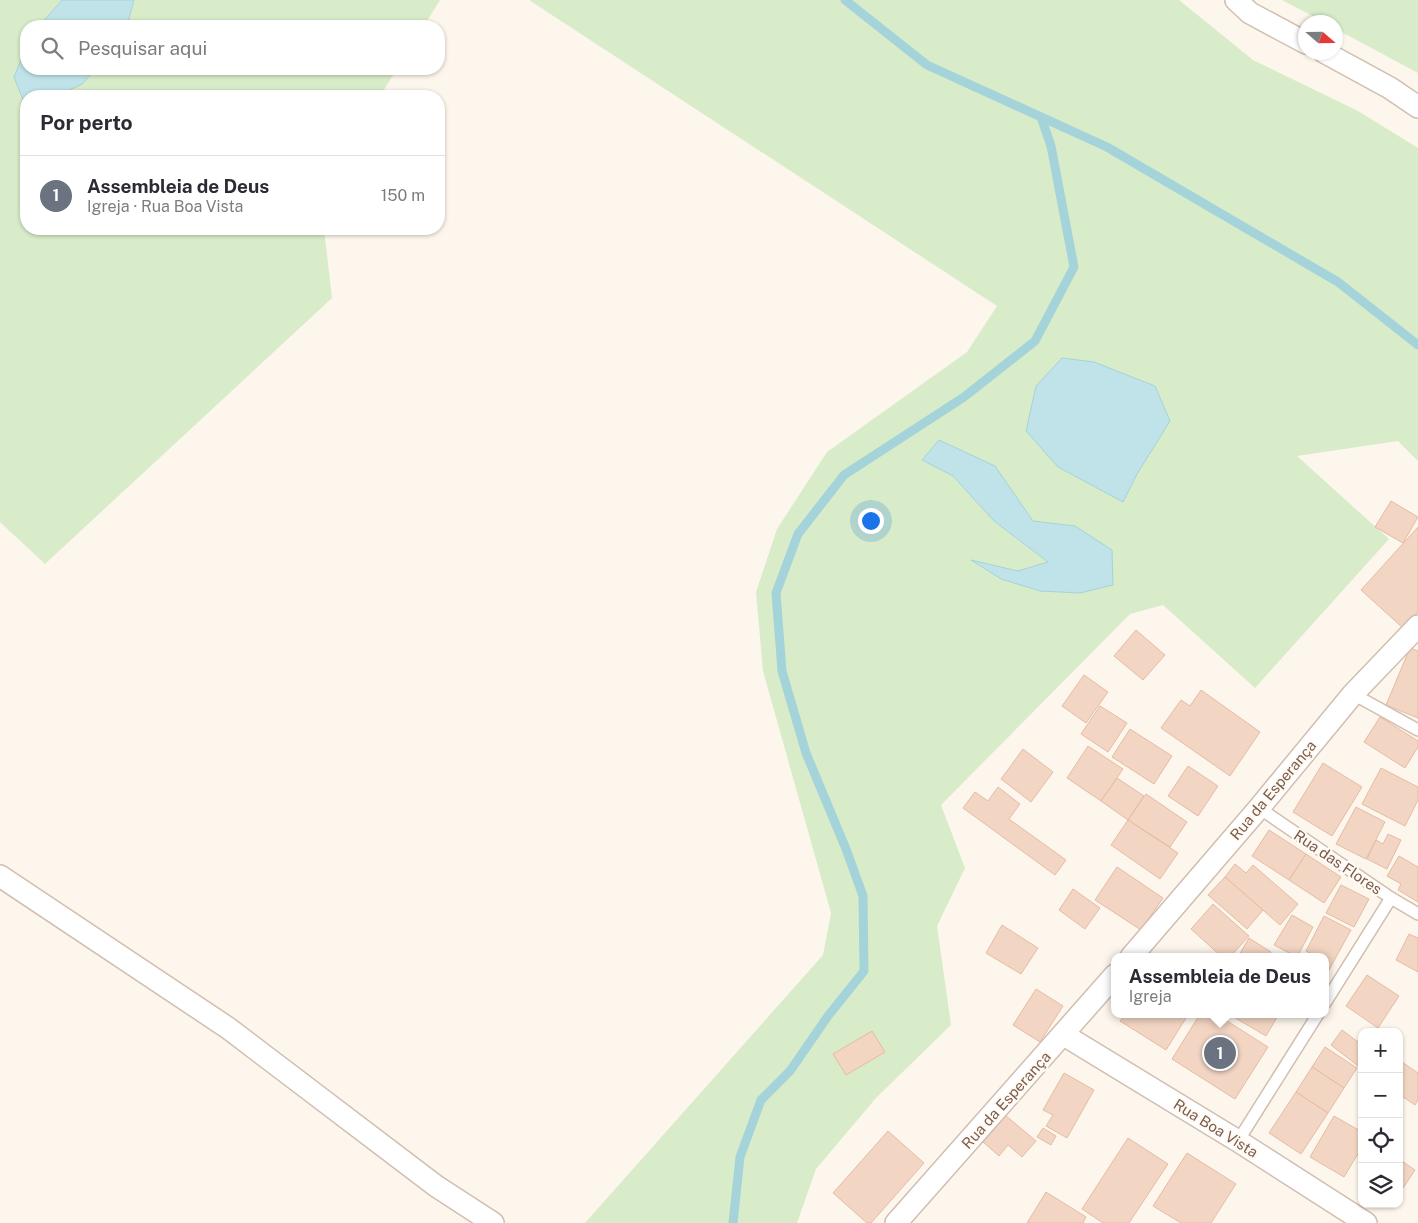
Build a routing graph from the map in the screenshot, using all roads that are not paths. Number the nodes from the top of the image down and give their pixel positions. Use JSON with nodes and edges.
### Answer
{"nodes":[{"id":1,"x":1236,"y":0,"type":"edge"},
{"id":2,"x":1298,"y":39,"type":"edge"},
{"id":3,"x":1339,"y":60,"type":"edge"},
{"id":4,"x":1418,"y":106,"type":"edge"},
{"id":5,"x":1418,"y":626,"type":"edge"},
{"id":6,"x":1353,"y":694,"type":"junction"},
{"id":7,"x":1418,"y":730,"type":"edge"},
{"id":8,"x":1259,"y":808,"type":"junction"},
{"id":9,"x":0,"y":876,"type":"edge"},
{"id":10,"x":1391,"y":898,"type":"junction"},
{"id":11,"x":1418,"y":914,"type":"edge"},
{"id":12,"x":1134,"y":953,"type":"edge"},
{"id":13,"x":1111,"y":980,"type":"edge"},
{"id":14,"x":1329,"y":997,"type":"edge"},
{"id":15,"x":1316,"y":1018,"type":"edge"},
{"id":16,"x":1064,"y":1034,"type":"junction"},
{"id":17,"x":1238,"y":1142,"type":"junction"},
{"id":18,"x":493,"y":1223,"type":"edge"},
{"id":19,"x":896,"y":1223,"type":"edge"},
{"id":20,"x":1366,"y":1223,"type":"edge"}],
"edges":[{"from":1,"to":2,"type":"street"},
{"from":3,"to":4,"type":"street"},
{"from":5,"to":6,"type":"street","name":"Rua da Esperança"},
{"from":6,"to":7,"type":"lane"},
{"from":6,"to":8,"type":"street","name":"Rua da Esperança"},
{"from":8,"to":10,"type":"lane","name":"Rua das Flores"},
{"from":8,"to":12,"type":"street","name":"Rua da Esperança"},
{"from":9,"to":18,"type":"street"},
{"from":10,"to":11,"type":"lane","name":"Rua das Flores"},
{"from":10,"to":14,"type":"lane"},
{"from":13,"to":16,"type":"street","name":"Rua da Esperança"},
{"from":15,"to":17,"type":"lane"},
{"from":16,"to":17,"type":"street","name":"Rua Boa Vista"},
{"from":16,"to":19,"type":"street","name":"Rua da Esperança"},
{"from":17,"to":20,"type":"street","name":"Rua Boa Vista"}]}
